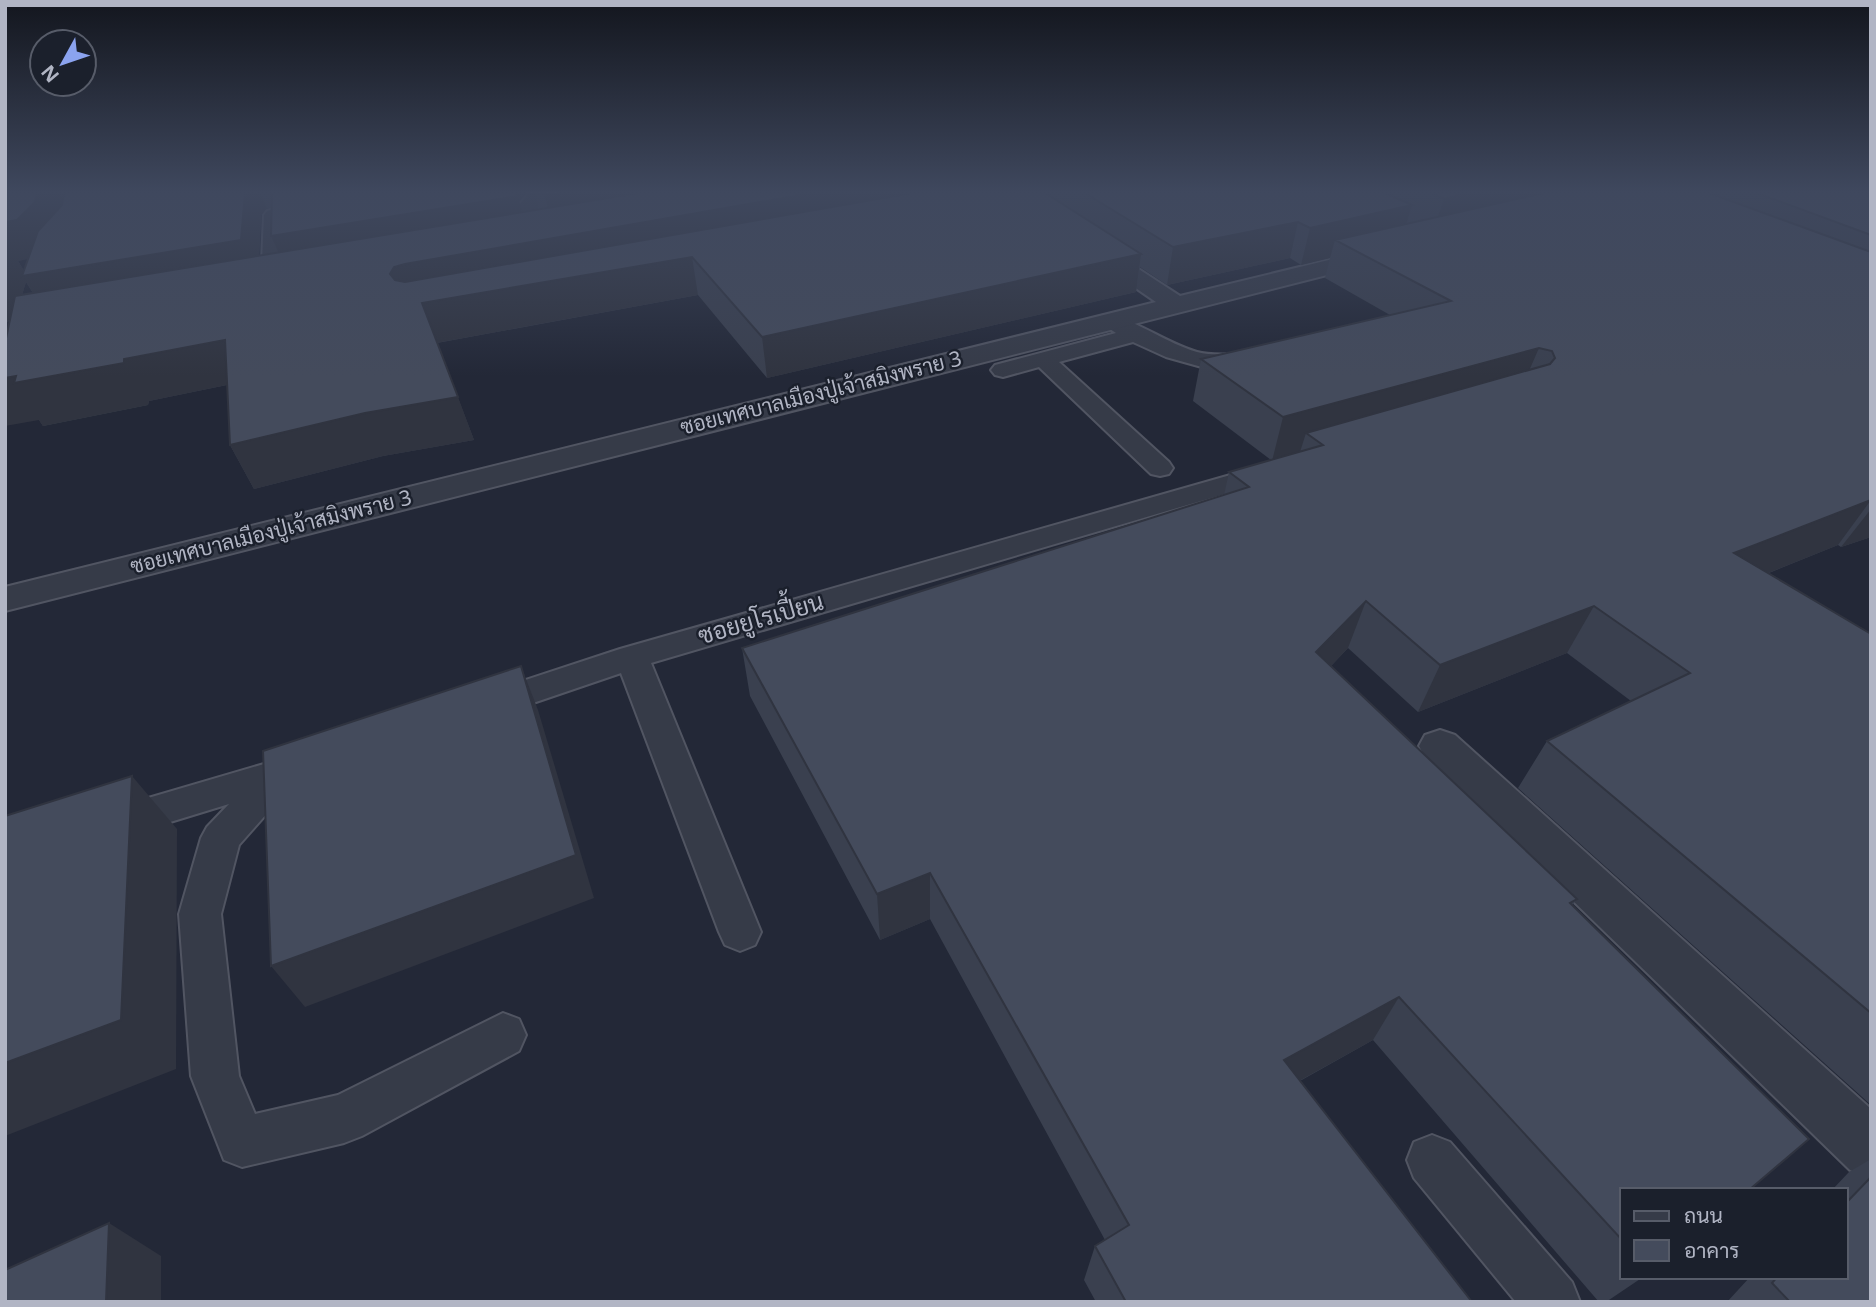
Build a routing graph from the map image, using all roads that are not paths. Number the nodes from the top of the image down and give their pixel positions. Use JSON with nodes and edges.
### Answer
{"nodes":[{"id":1,"x":273,"y":254,"type":"edge"},
{"id":2,"x":1094,"y":254,"type":"edge"},
{"id":3,"x":1385,"y":254,"type":"edge"},
{"id":4,"x":301,"y":281,"type":"edge"},
{"id":5,"x":273,"y":285,"type":"junction"},
{"id":6,"x":246,"y":290,"type":"edge"},
{"id":7,"x":1176,"y":304,"type":"junction"},
{"id":8,"x":1109,"y":320,"type":"junction"},
{"id":9,"x":1136,"y":334,"type":"junction"},
{"id":10,"x":1265,"y":356,"type":"edge"},
{"id":11,"x":1043,"y":359,"type":"junction"},
{"id":12,"x":1003,"y":370,"type":"dead end"},
{"id":13,"x":1296,"y":464,"type":"edge"},
{"id":14,"x":1160,"y":468,"type":"dead end"},
{"id":15,"x":5,"y":599,"type":"edge"},
{"id":16,"x":632,"y":657,"type":"junction"},
{"id":17,"x":462,"y":714,"type":"edge"},
{"id":18,"x":1440,"y":746,"type":"dead end"},
{"id":19,"x":331,"y":758,"type":"edge"},
{"id":20,"x":279,"y":775,"type":"junction"},
{"id":21,"x":83,"y":832,"type":"edge"},
{"id":22,"x":740,"y":932,"type":"dead end"},
{"id":23,"x":503,"y":1035,"type":"dead end"},
{"id":24,"x":1871,"y":1149,"type":"edge"},
{"id":25,"x":1432,"y":1160,"type":"dead end"},
{"id":26,"x":1552,"y":1302,"type":"edge"}],
"edges":[{"from":1,"to":5,"type":"street"},
{"from":2,"to":7,"type":"street"},
{"from":3,"to":7,"type":"street","name":"ซอยเทศบาลเมืองปู่เจ้าสมิงพราย 3"},
{"from":4,"to":5,"type":"street"},
{"from":5,"to":6,"type":"street"},
{"from":7,"to":8,"type":"street","name":"ซอยเทศบาลเมืองปู่เจ้าสมิงพราย 3"},
{"from":8,"to":9,"type":"lane"},
{"from":8,"to":15,"type":"street","name":"ซอยเทศบาลเมืองปู่เจ้าสมิงพราย 3"},
{"from":9,"to":10,"type":"lane"},
{"from":9,"to":11,"type":"lane"},
{"from":11,"to":12,"type":"lane"},
{"from":11,"to":14,"type":"lane"},
{"from":13,"to":16,"type":"lane","name":"ซอยยูโรเปี้ยน"},
{"from":16,"to":17,"type":"lane","name":"ซอยยูโรเปี้ยน"},
{"from":16,"to":22,"type":"lane"},
{"from":18,"to":24,"type":"street"},
{"from":19,"to":20,"type":"lane"},
{"from":20,"to":21,"type":"lane"},
{"from":20,"to":23,"type":"lane"},
{"from":25,"to":26,"type":"lane"}]}
